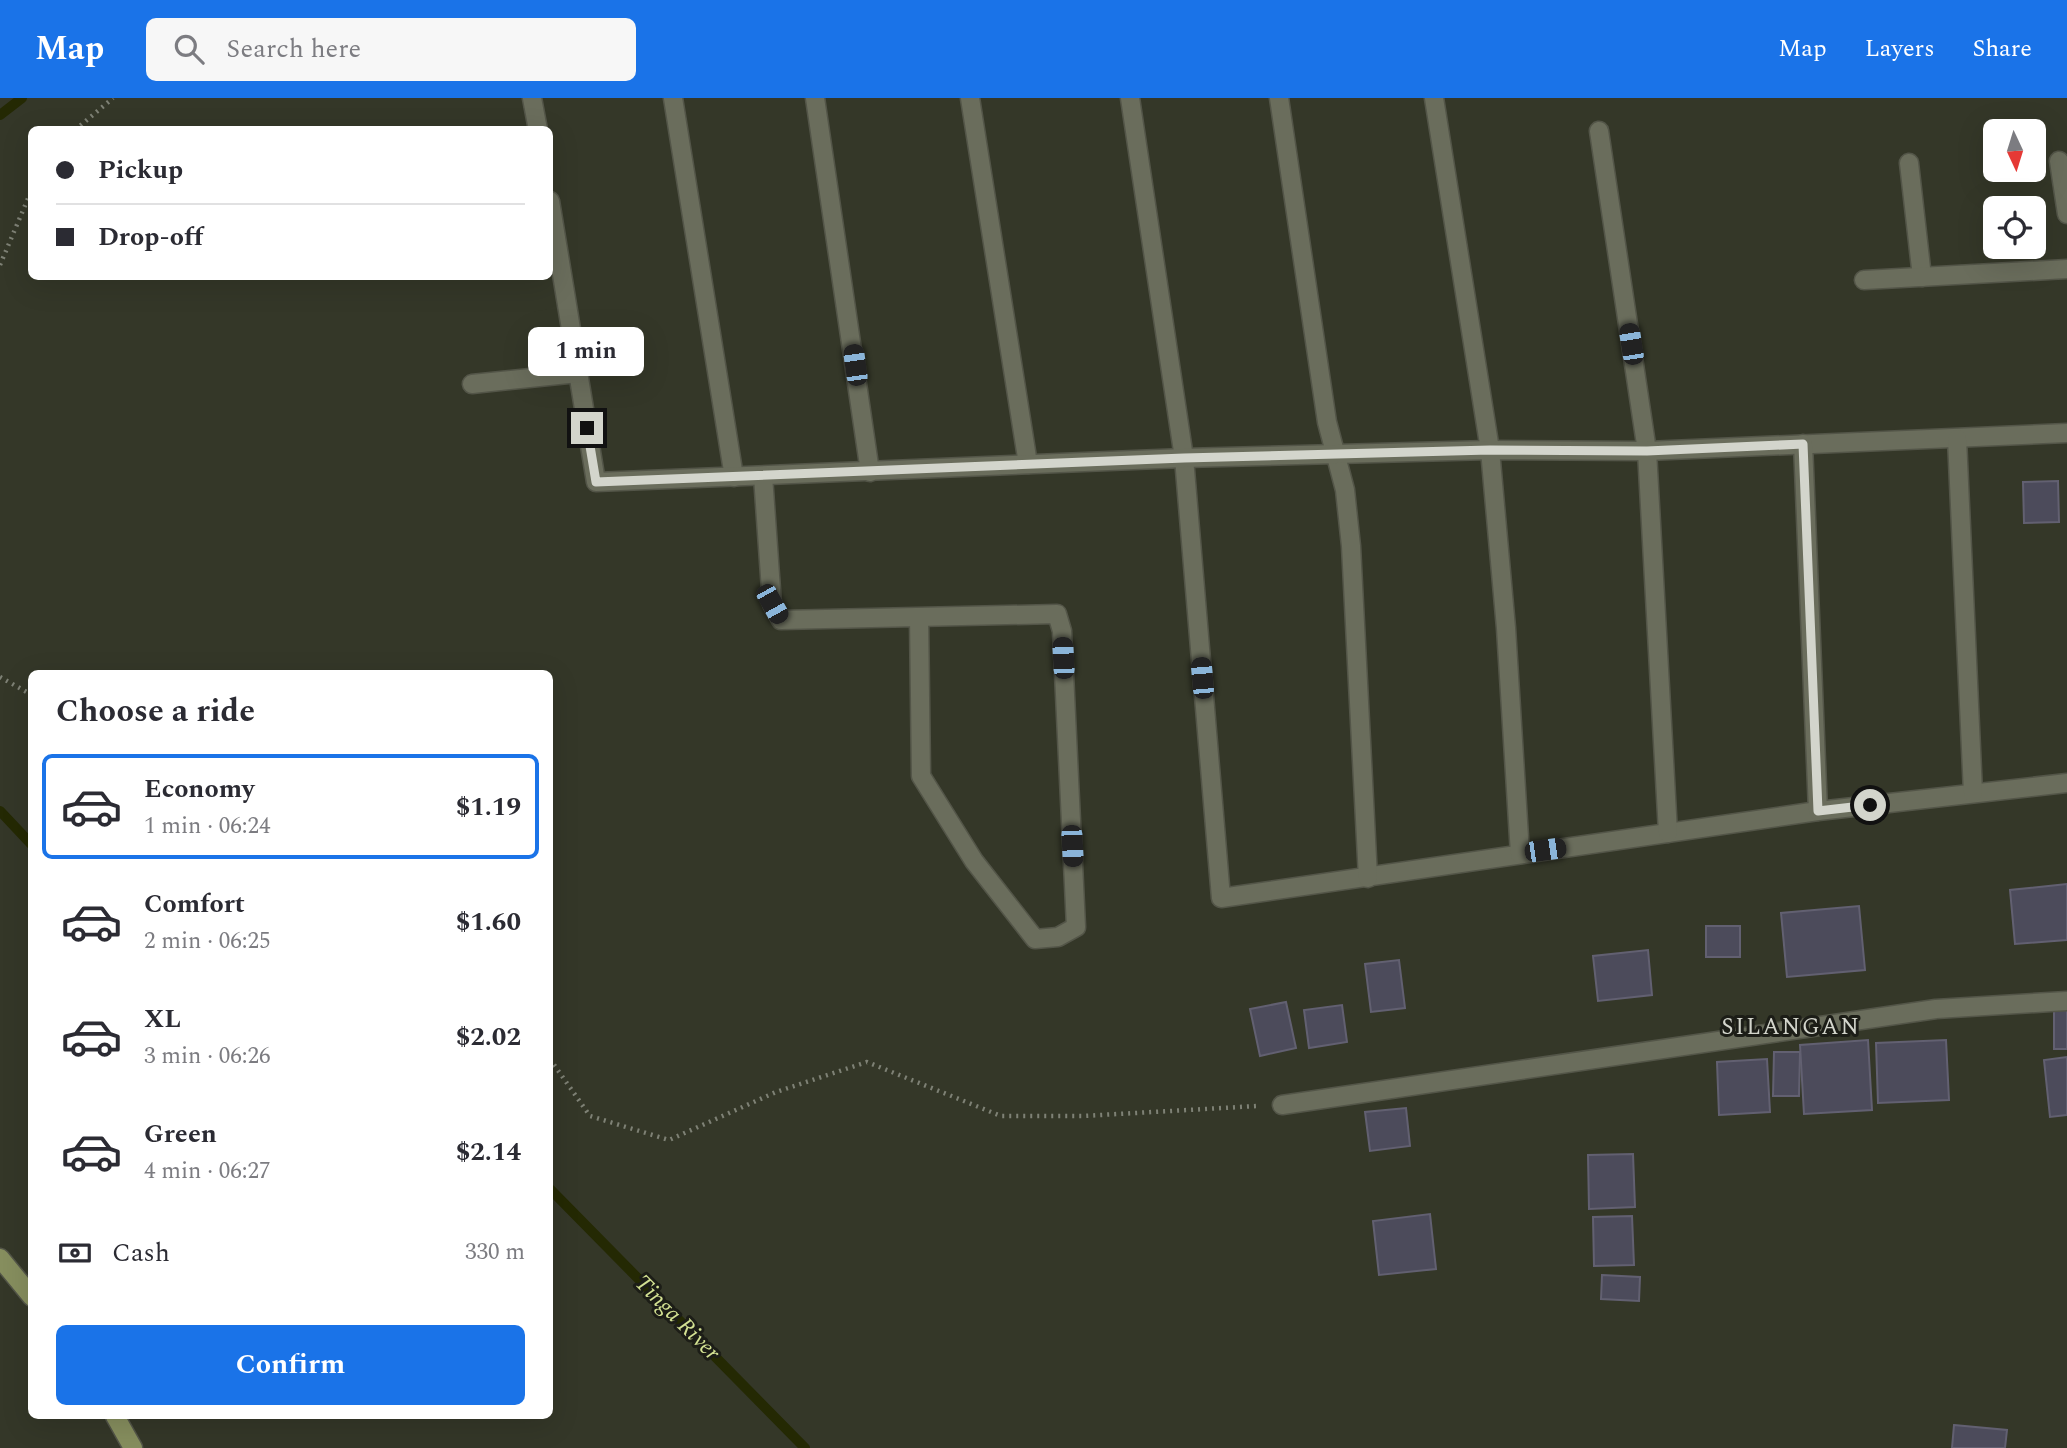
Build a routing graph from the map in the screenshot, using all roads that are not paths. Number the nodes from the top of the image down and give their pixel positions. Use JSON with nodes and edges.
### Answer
{"nodes":[{"id":1,"x":532,"y":98,"type":"edge"},
{"id":2,"x":673,"y":98,"type":"edge"},
{"id":3,"x":815,"y":98,"type":"edge"},
{"id":4,"x":970,"y":98,"type":"edge"},
{"id":5,"x":1130,"y":98,"type":"edge"},
{"id":6,"x":1279,"y":98,"type":"edge"},
{"id":7,"x":1434,"y":98,"type":"edge"},
{"id":8,"x":537,"y":126,"type":"edge"},
{"id":9,"x":1599,"y":131,"type":"dead end"},
{"id":10,"x":2059,"y":161,"type":"dead end"},
{"id":11,"x":1909,"y":163,"type":"dead end"},
{"id":12,"x":2067,"y":214,"type":"edge"},
{"id":13,"x":553,"y":219,"type":"edge"},
{"id":14,"x":2067,"y":269,"type":"edge"},
{"id":15,"x":1922,"y":277,"type":"junction"},
{"id":16,"x":1864,"y":280,"type":"dead end"},
{"id":17,"x":578,"y":373,"type":"junction"},
{"id":18,"x":472,"y":384,"type":"dead end"},
{"id":19,"x":2067,"y":433,"type":"edge"},
{"id":20,"x":1957,"y":439,"type":"junction"},
{"id":21,"x":1803,"y":444,"type":"junction"},
{"id":22,"x":1490,"y":450,"type":"junction"},
{"id":23,"x":1647,"y":451,"type":"junction"},
{"id":24,"x":1336,"y":456,"type":"junction"},
{"id":25,"x":1184,"y":458,"type":"junction"},
{"id":26,"x":1028,"y":464,"type":"junction"},
{"id":27,"x":870,"y":472,"type":"junction"},
{"id":28,"x":763,"y":476,"type":"junction"},
{"id":29,"x":734,"y":477,"type":"junction"},
{"id":30,"x":919,"y":617,"type":"junction"},
{"id":31,"x":2067,"y":783,"type":"edge"},
{"id":32,"x":1973,"y":793,"type":"junction"},
{"id":33,"x":1818,"y":811,"type":"junction"},
{"id":34,"x":1668,"y":833,"type":"junction"},
{"id":35,"x":1520,"y":854,"type":"junction"},
{"id":36,"x":1368,"y":878,"type":"junction"},
{"id":37,"x":2067,"y":1001,"type":"edge"},
{"id":38,"x":1282,"y":1105,"type":"road end"},
{"id":39,"x":0,"y":1258,"type":"edge"},
{"id":40,"x":28,"y":1292,"type":"edge"},
{"id":41,"x":117,"y":1419,"type":"edge"},
{"id":42,"x":133,"y":1448,"type":"edge"}],
"edges":[{"from":1,"to":8,"type":"street"},
{"from":2,"to":29,"type":"street"},
{"from":3,"to":27,"type":"street"},
{"from":4,"to":26,"type":"street"},
{"from":5,"to":25,"type":"street"},
{"from":6,"to":24,"type":"street"},
{"from":7,"to":22,"type":"street"},
{"from":9,"to":23,"type":"street"},
{"from":10,"to":12,"type":"street"},
{"from":11,"to":15,"type":"street"},
{"from":13,"to":17,"type":"street"},
{"from":14,"to":15,"type":"street"},
{"from":15,"to":16,"type":"street"},
{"from":17,"to":18,"type":"street"},
{"from":17,"to":29,"type":"street"},
{"from":19,"to":20,"type":"street"},
{"from":20,"to":21,"type":"street"},
{"from":20,"to":32,"type":"street"},
{"from":21,"to":23,"type":"street"},
{"from":21,"to":33,"type":"street"},
{"from":22,"to":23,"type":"street"},
{"from":22,"to":24,"type":"street"},
{"from":22,"to":35,"type":"street"},
{"from":23,"to":34,"type":"street"},
{"from":24,"to":25,"type":"street"},
{"from":24,"to":36,"type":"street"},
{"from":25,"to":26,"type":"street"},
{"from":25,"to":36,"type":"street"},
{"from":26,"to":27,"type":"street"},
{"from":27,"to":28,"type":"street"},
{"from":28,"to":29,"type":"street"},
{"from":28,"to":30,"type":"street"},
{"from":30,"to":30,"type":"street"},
{"from":31,"to":32,"type":"street"},
{"from":32,"to":33,"type":"street"},
{"from":33,"to":34,"type":"street"},
{"from":34,"to":35,"type":"street"},
{"from":35,"to":36,"type":"street"},
{"from":37,"to":38,"type":"street"},
{"from":39,"to":40,"type":"main road"},
{"from":41,"to":42,"type":"main road"}]}
